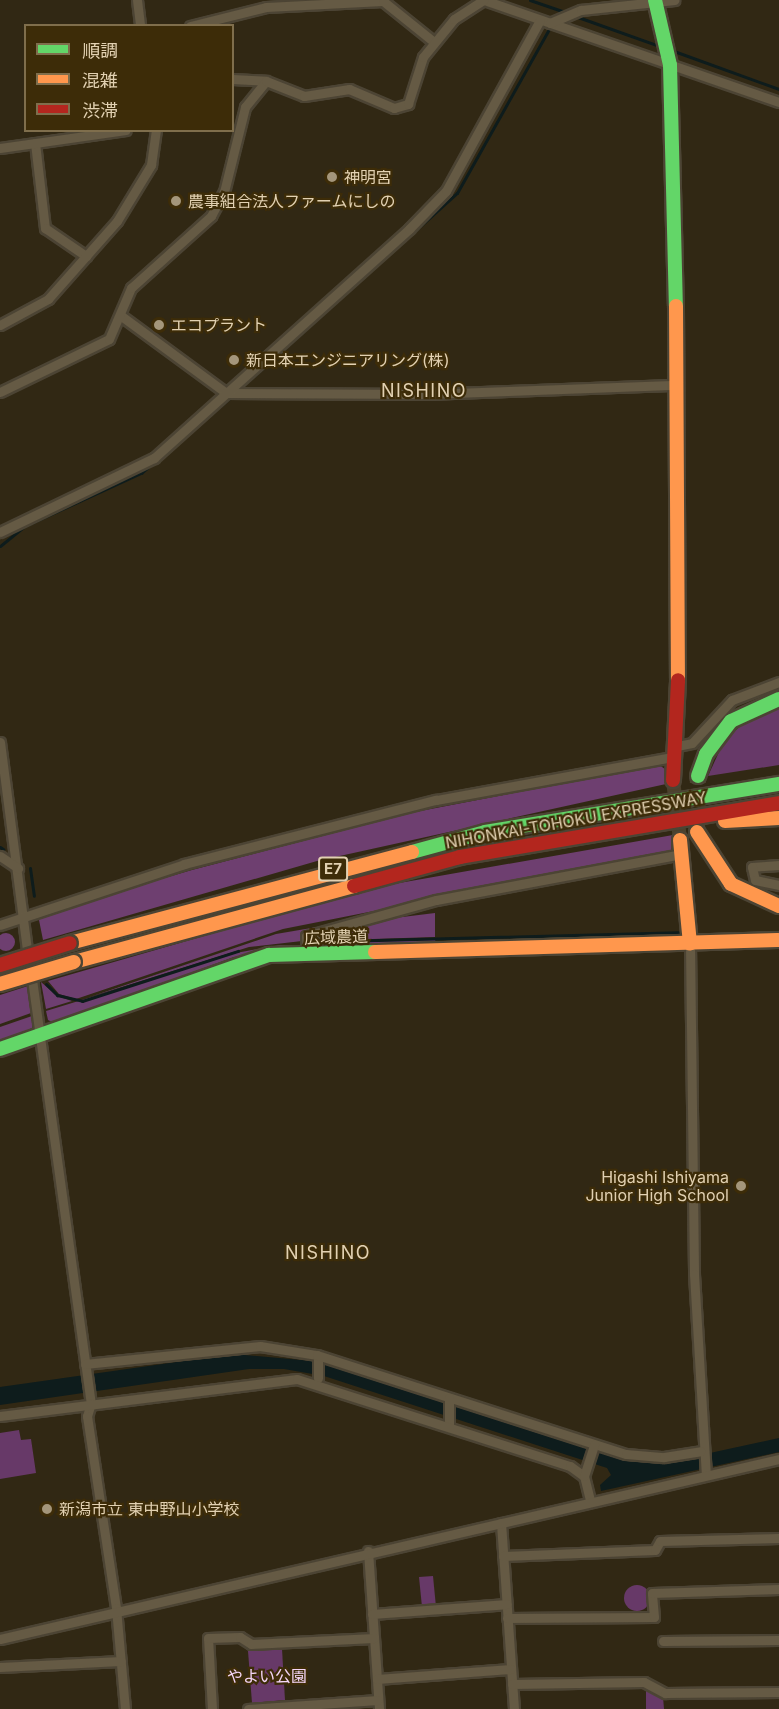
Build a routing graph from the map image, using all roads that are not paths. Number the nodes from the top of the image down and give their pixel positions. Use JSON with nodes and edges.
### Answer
{"nodes":[{"id":1,"x":137,"y":0,"type":"edge"},
{"id":2,"x":483,"y":0,"type":"edge"},
{"id":3,"x":674,"y":0,"type":"edge"},
{"id":4,"x":383,"y":1,"type":"edge"},
{"id":5,"x":656,"y":1,"type":"edge"},
{"id":6,"x":540,"y":20,"type":"junction"},
{"id":7,"x":550,"y":23,"type":"junction"},
{"id":8,"x":140,"y":24,"type":"edge"},
{"id":9,"x":198,"y":24,"type":"edge"},
{"id":10,"x":434,"y":42,"type":"junction"},
{"id":11,"x":670,"y":65,"type":"junction"},
{"id":12,"x":234,"y":79,"type":"edge"},
{"id":13,"x":266,"y":81,"type":"junction"},
{"id":14,"x":779,"y":102,"type":"edge"},
{"id":15,"x":112,"y":132,"type":"edge"},
{"id":16,"x":156,"y":132,"type":"edge"},
{"id":17,"x":35,"y":143,"type":"junction"},
{"id":18,"x":0,"y":148,"type":"edge"},
{"id":19,"x":86,"y":256,"type":"junction"},
{"id":20,"x":120,"y":315,"type":"junction"},
{"id":21,"x":0,"y":325,"type":"edge"},
{"id":22,"x":678,"y":385,"type":"junction"},
{"id":23,"x":0,"y":392,"type":"edge"},
{"id":24,"x":226,"y":393,"type":"junction"},
{"id":25,"x":0,"y":532,"type":"edge"},
{"id":26,"x":779,"y":682,"type":"edge"},
{"id":27,"x":779,"y":699,"type":"edge"},
{"id":28,"x":0,"y":742,"type":"edge"},
{"id":29,"x":672,"y":752,"type":"junction"},
{"id":30,"x":779,"y":775,"type":"edge"},
{"id":31,"x":698,"y":776,"type":"tunnel mouth"},
{"id":32,"x":673,"y":780,"type":"tunnel mouth"},
{"id":33,"x":779,"y":784,"type":"edge"},
{"id":34,"x":779,"y":803,"type":"edge"},
{"id":35,"x":599,"y":811,"type":"junction"},
{"id":36,"x":779,"y":818,"type":"edge"},
{"id":37,"x":697,"y":832,"type":"tunnel mouth"},
{"id":38,"x":680,"y":840,"type":"tunnel mouth"},
{"id":39,"x":682,"y":854,"type":"junction"},
{"id":40,"x":0,"y":856,"type":"edge"},
{"id":41,"x":460,"y":857,"type":"junction"},
{"id":42,"x":779,"y":865,"type":"edge"},
{"id":43,"x":18,"y":868,"type":"junction"},
{"id":44,"x":779,"y":885,"type":"edge"},
{"id":45,"x":779,"y":906,"type":"edge"},
{"id":46,"x":22,"y":917,"type":"junction"},
{"id":47,"x":0,"y":925,"type":"edge"},
{"id":48,"x":779,"y":940,"type":"edge"},
{"id":49,"x":690,"y":944,"type":"junction"},
{"id":50,"x":779,"y":945,"type":"edge"},
{"id":51,"x":307,"y":955,"type":"junction"},
{"id":52,"x":0,"y":965,"type":"edge"},
{"id":53,"x":0,"y":984,"type":"edge"},
{"id":54,"x":41,"y":1035,"type":"junction"},
{"id":55,"x":0,"y":1049,"type":"edge"},
{"id":56,"x":318,"y":1358,"type":"dead end"},
{"id":57,"x":86,"y":1366,"type":"junction"},
{"id":58,"x":318,"y":1378,"type":"dead end"},
{"id":59,"x":91,"y":1400,"type":"junction"},
{"id":60,"x":448,"y":1400,"type":"junction"},
{"id":61,"x":0,"y":1416,"type":"edge"},
{"id":62,"x":449,"y":1423,"type":"junction"},
{"id":63,"x":594,"y":1447,"type":"junction"},
{"id":64,"x":701,"y":1453,"type":"junction"},
{"id":65,"x":779,"y":1459,"type":"edge"},
{"id":66,"x":705,"y":1473,"type":"junction"},
{"id":67,"x":584,"y":1476,"type":"junction"},
{"id":68,"x":590,"y":1500,"type":"junction"},
{"id":69,"x":501,"y":1523,"type":"junction"},
{"id":70,"x":779,"y":1538,"type":"edge"},
{"id":71,"x":368,"y":1551,"type":"junction"},
{"id":72,"x":503,"y":1556,"type":"junction"},
{"id":73,"x":779,"y":1590,"type":"edge"},
{"id":74,"x":507,"y":1604,"type":"junction"},
{"id":75,"x":116,"y":1608,"type":"junction"},
{"id":76,"x":372,"y":1614,"type":"junction"},
{"id":77,"x":507,"y":1618,"type":"junction"},
{"id":78,"x":374,"y":1638,"type":"junction"},
{"id":79,"x":0,"y":1639,"type":"edge"},
{"id":80,"x":779,"y":1640,"type":"edge"},
{"id":81,"x":663,"y":1641,"type":"dead end"},
{"id":82,"x":121,"y":1661,"type":"junction"},
{"id":83,"x":0,"y":1667,"type":"edge"},
{"id":84,"x":511,"y":1669,"type":"junction"},
{"id":85,"x":377,"y":1678,"type":"junction"},
{"id":86,"x":512,"y":1684,"type":"junction"},
{"id":87,"x":779,"y":1692,"type":"edge"},
{"id":88,"x":378,"y":1705,"type":"edge"},
{"id":89,"x":125,"y":1709,"type":"edge"},
{"id":90,"x":212,"y":1709,"type":"edge"},
{"id":91,"x":248,"y":1709,"type":"edge"},
{"id":92,"x":514,"y":1709,"type":"edge"}],
"edges":[{"from":1,"to":8,"type":"street"},
{"from":2,"to":6,"type":"street"},
{"from":2,"to":10,"type":"street"},
{"from":3,"to":5,"type":"street"},
{"from":4,"to":9,"type":"street"},
{"from":4,"to":10,"type":"street"},
{"from":5,"to":7,"type":"street"},
{"from":5,"to":11,"type":"main road"},
{"from":6,"to":7,"type":"street"},
{"from":6,"to":24,"type":"street"},
{"from":7,"to":11,"type":"street"},
{"from":10,"to":13,"type":"street"},
{"from":11,"to":14,"type":"street"},
{"from":11,"to":22,"type":"main road"},
{"from":12,"to":13,"type":"street"},
{"from":13,"to":20,"type":"street"},
{"from":15,"to":17,"type":"street"},
{"from":16,"to":19,"type":"street"},
{"from":17,"to":18,"type":"street"},
{"from":17,"to":19,"type":"street"},
{"from":19,"to":21,"type":"street"},
{"from":20,"to":23,"type":"street"},
{"from":20,"to":24,"type":"street"},
{"from":22,"to":24,"type":"street"},
{"from":22,"to":29,"type":"main road"},
{"from":24,"to":25,"type":"street"},
{"from":26,"to":29,"type":"street"},
{"from":27,"to":31,"type":"main road"},
{"from":28,"to":43,"type":"street"},
{"from":29,"to":32,"type":"main road"},
{"from":29,"to":46,"type":"street"},
{"from":30,"to":35,"type":"main road"},
{"from":33,"to":35,"type":"main road","name":"NIHONKAI-TOHOKU EXPRESSWAY","number":"E7"},
{"from":34,"to":41,"type":"main road","name":"NIHONKAI-TOHOKU EXPRESSWAY","number":"E7"},
{"from":35,"to":52,"type":"main road","name":"NIHONKAI-TOHOKU EXPRESSWAY","number":"E7","bridge":true},
{"from":36,"to":41,"type":"main road"},
{"from":37,"to":45,"type":"main road"},
{"from":38,"to":39,"type":"main road"},
{"from":39,"to":49,"type":"main road"},
{"from":39,"to":51,"type":"street"},
{"from":40,"to":43,"type":"street"},
{"from":41,"to":53,"type":"main road","name":"NIHONKAI-TOHOKU EXPRESSWAY","number":"E7","bridge":true},
{"from":42,"to":44,"type":"street"},
{"from":43,"to":46,"type":"street"},
{"from":46,"to":47,"type":"street"},
{"from":46,"to":54,"type":"street"},
{"from":48,"to":49,"type":"main road","name":"広域農道"},
{"from":49,"to":50,"type":"main road","name":"広域農道"},
{"from":49,"to":51,"type":"main road","name":"広域農道"},
{"from":49,"to":64,"type":"street"},
{"from":51,"to":54,"type":"main road","name":"広域農道"},
{"from":54,"to":55,"type":"main road","name":"広域農道"},
{"from":54,"to":57,"type":"street"},
{"from":56,"to":58,"type":"street"},
{"from":57,"to":59,"type":"street"},
{"from":57,"to":60,"type":"street"},
{"from":59,"to":61,"type":"street"},
{"from":59,"to":62,"type":"street"},
{"from":59,"to":75,"type":"street"},
{"from":60,"to":62,"type":"street"},
{"from":60,"to":63,"type":"street"},
{"from":62,"to":67,"type":"street"},
{"from":63,"to":64,"type":"street"},
{"from":63,"to":67,"type":"street"},
{"from":64,"to":66,"type":"street"},
{"from":65,"to":66,"type":"street"},
{"from":66,"to":68,"type":"street"},
{"from":67,"to":68,"type":"street"},
{"from":68,"to":69,"type":"street"},
{"from":69,"to":71,"type":"street"},
{"from":69,"to":72,"type":"street"},
{"from":70,"to":72,"type":"street"},
{"from":71,"to":75,"type":"street"},
{"from":71,"to":76,"type":"street"},
{"from":72,"to":74,"type":"street"},
{"from":73,"to":77,"type":"street"},
{"from":74,"to":76,"type":"street"},
{"from":74,"to":77,"type":"street"},
{"from":75,"to":79,"type":"street"},
{"from":75,"to":82,"type":"street"},
{"from":76,"to":78,"type":"street"},
{"from":77,"to":84,"type":"street"},
{"from":78,"to":85,"type":"street"},
{"from":78,"to":90,"type":"street"},
{"from":80,"to":81,"type":"street"},
{"from":82,"to":83,"type":"street"},
{"from":82,"to":89,"type":"street"},
{"from":84,"to":85,"type":"street"},
{"from":84,"to":86,"type":"street"},
{"from":85,"to":88,"type":"street"},
{"from":86,"to":87,"type":"street"},
{"from":86,"to":92,"type":"street"},
{"from":88,"to":91,"type":"street"}]}
